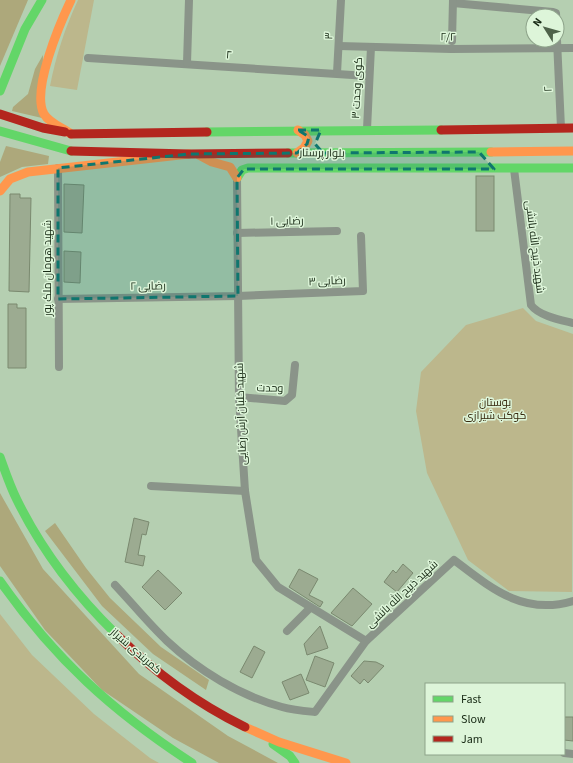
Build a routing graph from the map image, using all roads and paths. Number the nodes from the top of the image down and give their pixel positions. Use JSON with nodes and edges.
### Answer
{"nodes":[{"id":1,"x":37,"y":0,"type":"edge"},
{"id":2,"x":42,"y":0,"type":"edge"},
{"id":3,"x":71,"y":0,"type":"edge"},
{"id":4,"x":189,"y":0,"type":"edge"},
{"id":5,"x":341,"y":0,"type":"edge"},
{"id":6,"x":453,"y":2,"type":"edge"},
{"id":7,"x":525,"y":10,"type":"edge"},
{"id":8,"x":25,"y":29,"type":"junction"},
{"id":9,"x":452,"y":41,"type":"dead end"},
{"id":10,"x":525,"y":45,"type":"edge"},
{"id":11,"x":339,"y":46,"type":"junction"},
{"id":12,"x":371,"y":47,"type":"junction"},
{"id":13,"x":557,"y":48,"type":"edge"},
{"id":14,"x":88,"y":58,"type":"dead end"},
{"id":15,"x":187,"y":63,"type":"junction"},
{"id":16,"x":337,"y":73,"type":"junction"},
{"id":17,"x":368,"y":76,"type":"junction"},
{"id":18,"x":0,"y":91,"type":"edge"},
{"id":19,"x":0,"y":114,"type":"edge"},
{"id":20,"x":561,"y":128,"type":"junction"},
{"id":21,"x":573,"y":128,"type":"edge"},
{"id":22,"x":367,"y":129,"type":"junction"},
{"id":23,"x":298,"y":130,"type":"junction"},
{"id":24,"x":321,"y":130,"type":"junction"},
{"id":25,"x":0,"y":131,"type":"edge"},
{"id":26,"x":71,"y":134,"type":"junction"},
{"id":27,"x":573,"y":150,"type":"edge"},
{"id":28,"x":476,"y":152,"type":"junction"},
{"id":29,"x":297,"y":153,"type":"junction"},
{"id":30,"x":323,"y":153,"type":"junction"},
{"id":31,"x":193,"y":154,"type":"junction"},
{"id":32,"x":58,"y":168,"type":"junction"},
{"id":33,"x":460,"y":168,"type":"junction"},
{"id":34,"x":573,"y":168,"type":"edge"},
{"id":35,"x":494,"y":169,"type":"junction"},
{"id":36,"x":514,"y":169,"type":"junction"},
{"id":37,"x":237,"y":178,"type":"junction"},
{"id":38,"x":0,"y":191,"type":"edge"},
{"id":39,"x":337,"y":231,"type":"dead end"},
{"id":40,"x":237,"y":233,"type":"junction"},
{"id":41,"x":361,"y":236,"type":"dead end"},
{"id":42,"x":238,"y":296,"type":"junction"},
{"id":43,"x":58,"y":299,"type":"junction"},
{"id":44,"x":573,"y":323,"type":"edge"},
{"id":45,"x":295,"y":365,"type":"dead end"},
{"id":46,"x":59,"y":367,"type":"dead end"},
{"id":47,"x":239,"y":397,"type":"junction"},
{"id":48,"x":0,"y":457,"type":"edge"},
{"id":49,"x":151,"y":486,"type":"dead end"},
{"id":50,"x":245,"y":491,"type":"junction"},
{"id":51,"x":0,"y":581,"type":"edge"},
{"id":52,"x":115,"y":585,"type":"dead end"},
{"id":53,"x":573,"y":600,"type":"edge"},
{"id":54,"x":310,"y":608,"type":"junction"},
{"id":55,"x":287,"y":631,"type":"dead end"},
{"id":56,"x":366,"y":642,"type":"junction"},
{"id":57,"x":241,"y":726,"type":"junction"},
{"id":58,"x":192,"y":763,"type":"edge"},
{"id":59,"x":295,"y":763,"type":"edge"},
{"id":60,"x":346,"y":763,"type":"edge"}],
"edges":[{"from":1,"to":8,"type":"main road"},
{"from":2,"to":8,"type":"main road"},
{"from":3,"to":26,"type":"main road"},
{"from":4,"to":15,"type":"street"},
{"from":5,"to":11,"type":"street","name":"۳"},
{"from":6,"to":7,"type":"street"},
{"from":6,"to":9,"type":"street"},
{"from":8,"to":18,"type":"main road"},
{"from":10,"to":12,"type":"street","name":"۲/۲"},
{"from":11,"to":12,"type":"street","name":"۲/۲"},
{"from":11,"to":16,"type":"street","name":"۳"},
{"from":12,"to":17,"type":"street","name":"کوی وحدت ۳"},
{"from":13,"to":20,"type":"street","name":"۲"},
{"from":14,"to":15,"type":"street","name":"۲"},
{"from":15,"to":16,"type":"street","name":"۲"},
{"from":16,"to":17,"type":"street","name":"۲"},
{"from":17,"to":22,"type":"street","name":"کوی وحدت ۳"},
{"from":19,"to":26,"type":"main road","name":"بلوار پرستار"},
{"from":20,"to":21,"type":"main road","name":"بلوار پرستار"},
{"from":20,"to":22,"type":"main road","name":"بلوار پرستار"},
{"from":22,"to":24,"type":"main road","name":"بلوار پرستار"},
{"from":23,"to":24,"type":"main road","name":"بلوار پرستار"},
{"from":23,"to":26,"type":"main road","name":"بلوار پرستار"},
{"from":23,"to":29,"type":"main road"},
{"from":24,"to":30,"type":"main road"},
{"from":25,"to":31,"type":"main road","name":"بلوار پرستار"},
{"from":27,"to":28,"type":"main road","name":"بلوار پرستار"},
{"from":28,"to":30,"type":"main road","name":"بلوار پرستار"},
{"from":28,"to":33,"type":"main road"},
{"from":28,"to":35,"type":"main road"},
{"from":29,"to":30,"type":"main road","name":"بلوار پرستار"},
{"from":29,"to":31,"type":"main road","name":"بلوار پرستار"},
{"from":31,"to":32,"type":"main road"},
{"from":31,"to":37,"type":"main road"},
{"from":32,"to":38,"type":"main road"},
{"from":32,"to":43,"type":"street","name":"شهید هومان ملک پور"},
{"from":33,"to":35,"type":"main road"},
{"from":33,"to":37,"type":"main road"},
{"from":34,"to":36,"type":"main road"},
{"from":35,"to":36,"type":"main road"},
{"from":36,"to":44,"type":"street","name":"شهید ذبیح الله بانشی"},
{"from":37,"to":40,"type":"street","name":"شهید خلبان آرش رضایی"},
{"from":39,"to":40,"type":"street","name":"رضایی ۱"},
{"from":40,"to":42,"type":"street","name":"شهید خلبان آرش رضایی"},
{"from":41,"to":42,"type":"street","name":"رضایی ۳"},
{"from":42,"to":43,"type":"street","name":"رضایی ۲"},
{"from":42,"to":47,"type":"street","name":"شهید خلبان آرش رضایی"},
{"from":43,"to":46,"type":"street","name":"شهید هومان ملک پور"},
{"from":45,"to":47,"type":"street","name":"وحدت"},
{"from":47,"to":50,"type":"street","name":"شهید خلبان آرش رضایی"},
{"from":48,"to":57,"type":"main road","name":"کمربندی شیراز"},
{"from":49,"to":50,"type":"street"},
{"from":50,"to":54,"type":"street","name":"شهید خلبان آرش رضایی"},
{"from":51,"to":58,"type":"main road"},
{"from":52,"to":56,"type":"street","name":"شهید ذبیح الله بانشی"},
{"from":53,"to":56,"type":"street","name":"شهید ذبیح الله بانشی"},
{"from":54,"to":55,"type":"street"},
{"from":54,"to":56,"type":"street","name":"شهید خلبان آرش رضایی"},
{"from":57,"to":59,"type":"main road"},
{"from":57,"to":60,"type":"main road","name":"کمربندی شیراز"}]}
